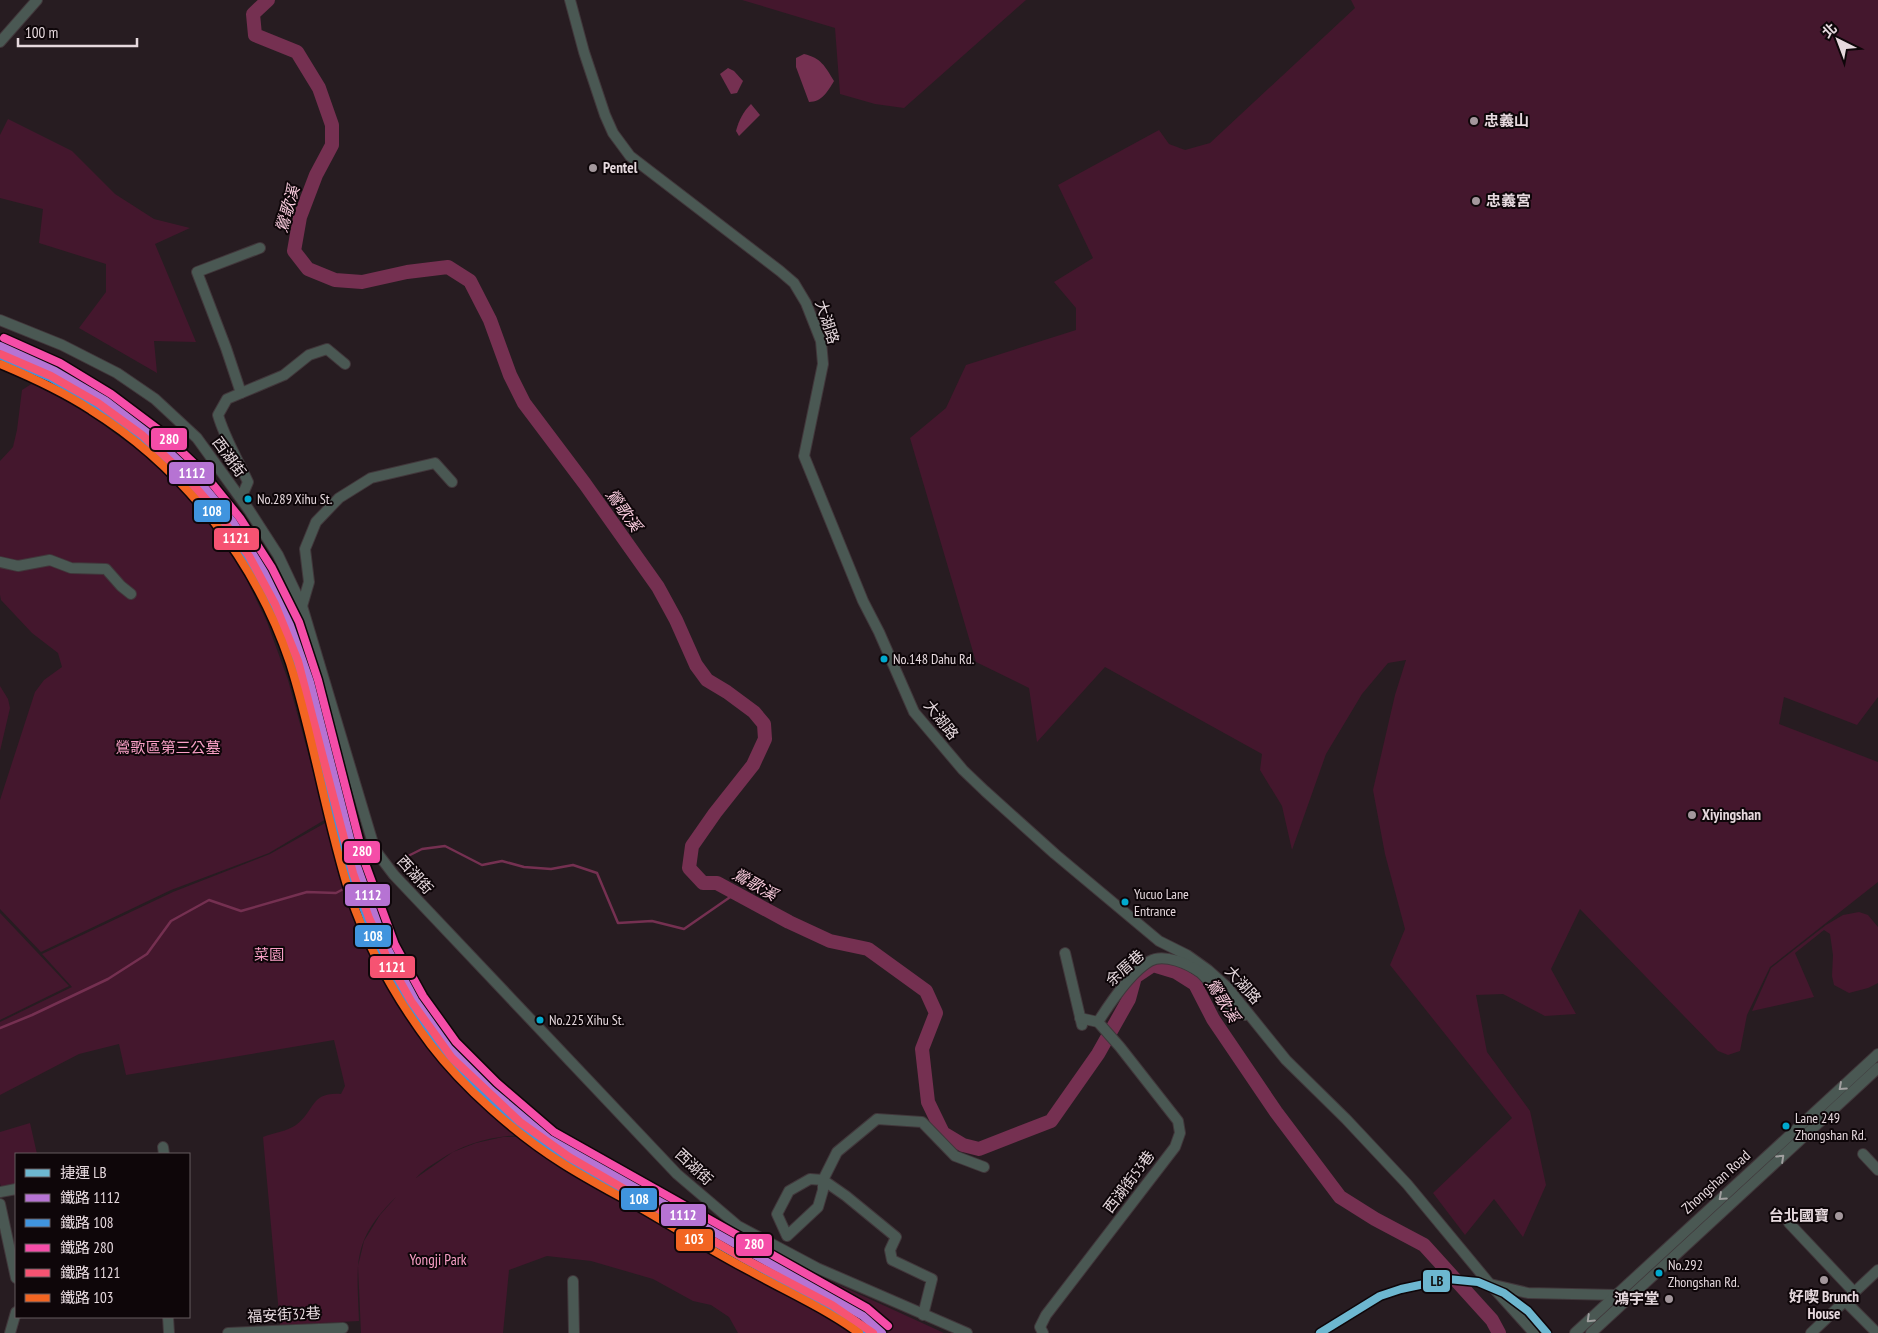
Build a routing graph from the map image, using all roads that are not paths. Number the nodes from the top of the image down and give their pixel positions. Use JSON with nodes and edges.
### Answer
{"nodes":[{"id":1,"x":37,"y":0,"type":"edge"},
{"id":2,"x":570,"y":0,"type":"edge"},
{"id":3,"x":0,"y":42,"type":"edge"},
{"id":4,"x":260,"y":248,"type":"dead end"},
{"id":5,"x":0,"y":320,"type":"edge"},
{"id":6,"x":345,"y":364,"type":"dead end"},
{"id":7,"x":241,"y":393,"type":"junction"},
{"id":8,"x":452,"y":482,"type":"dead end"},
{"id":9,"x":241,"y":498,"type":"junction"},
{"id":10,"x":0,"y":562,"type":"edge"},
{"id":11,"x":131,"y":594,"type":"dead end"},
{"id":12,"x":302,"y":606,"type":"junction"},
{"id":13,"x":1065,"y":953,"type":"dead end"},
{"id":14,"x":1253,"y":1019,"type":"junction"},
{"id":15,"x":1098,"y":1022,"type":"junction"},
{"id":16,"x":1878,"y":1054,"type":"edge"},
{"id":17,"x":1878,"y":1068,"type":"edge"},
{"id":18,"x":1863,"y":1154,"type":"dead end"},
{"id":19,"x":984,"y":1167,"type":"dead end"},
{"id":20,"x":1878,"y":1170,"type":"edge"},
{"id":21,"x":823,"y":1180,"type":"junction"},
{"id":22,"x":15,"y":1189,"type":"edge"},
{"id":23,"x":0,"y":1192,"type":"edge"},
{"id":24,"x":0,"y":1204,"type":"edge"},
{"id":25,"x":1788,"y":1222,"type":"dead end"},
{"id":26,"x":1878,"y":1270,"type":"edge"},
{"id":27,"x":15,"y":1273,"type":"edge"},
{"id":28,"x":573,"y":1281,"type":"dead end"},
{"id":29,"x":1490,"y":1283,"type":"junction"},
{"id":30,"x":1854,"y":1292,"type":"junction"},
{"id":31,"x":1615,"y":1295,"type":"junction"},
{"id":32,"x":1626,"y":1300,"type":"junction"},
{"id":33,"x":1845,"y":1301,"type":"junction"},
{"id":34,"x":922,"y":1315,"type":"junction"},
{"id":35,"x":15,"y":1316,"type":"edge"},
{"id":36,"x":168,"y":1318,"type":"edge"},
{"id":37,"x":343,"y":1328,"type":"dead end"},
{"id":38,"x":1599,"y":1329,"type":"edge"},
{"id":39,"x":10,"y":1333,"type":"edge"},
{"id":40,"x":169,"y":1333,"type":"edge"},
{"id":41,"x":228,"y":1333,"type":"edge"},
{"id":42,"x":574,"y":1333,"type":"edge"},
{"id":43,"x":967,"y":1333,"type":"edge"},
{"id":44,"x":1043,"y":1333,"type":"edge"},
{"id":45,"x":1534,"y":1333,"type":"edge"},
{"id":46,"x":1575,"y":1333,"type":"edge"},
{"id":47,"x":1591,"y":1333,"type":"edge"},
{"id":48,"x":1811,"y":1333,"type":"edge"},
{"id":49,"x":1877,"y":1333,"type":"edge"}],
"edges":[{"from":1,"to":3,"type":"street"},
{"from":2,"to":14,"type":"street","name":"大湖路"},
{"from":4,"to":7,"type":"street"},
{"from":5,"to":9,"type":"street","name":"西湖街"},
{"from":6,"to":7,"type":"street"},
{"from":7,"to":9,"type":"street"},
{"from":8,"to":12,"type":"street"},
{"from":9,"to":12,"type":"street","name":"西湖街"},
{"from":10,"to":11,"type":"street"},
{"from":12,"to":34,"type":"street","name":"西湖街"},
{"from":13,"to":15,"type":"street"},
{"from":14,"to":15,"type":"street","name":"余厝巷"},
{"from":14,"to":29,"type":"street","name":"大湖路"},
{"from":15,"to":44,"type":"street","name":"西湖街53巷"},
{"from":16,"to":31,"type":"street","name":"Zhongshan Road","one_way":true},
{"from":32,"to":17,"type":"street","name":"Zhongshan Road","one_way":true},
{"from":18,"to":20,"type":"street"},
{"from":19,"to":21,"type":"street"},
{"from":21,"to":21,"type":"street"},
{"from":21,"to":34,"type":"street"},
{"from":22,"to":23,"type":"street"},
{"from":24,"to":27,"type":"street"},
{"from":25,"to":30,"type":"street"},
{"from":26,"to":30,"type":"street"},
{"from":28,"to":42,"type":"street"},
{"from":29,"to":31,"type":"street"},
{"from":29,"to":45,"type":"street","name":"大湖路"},
{"from":30,"to":33,"type":"street"},
{"from":31,"to":32,"type":"street"},
{"from":31,"to":46,"type":"street","name":"Zhongshan Road","one_way":true},
{"from":32,"to":38,"type":"street","name":"Zhongshan Road"},
{"from":33,"to":48,"type":"street"},
{"from":33,"to":49,"type":"street"},
{"from":34,"to":43,"type":"street","name":"西湖街"},
{"from":35,"to":39,"type":"street"},
{"from":36,"to":40,"type":"street"},
{"from":37,"to":41,"type":"street","name":"福安街32巷"},
{"from":38,"to":47,"type":"street","name":"Zhongshan Road"}]}
